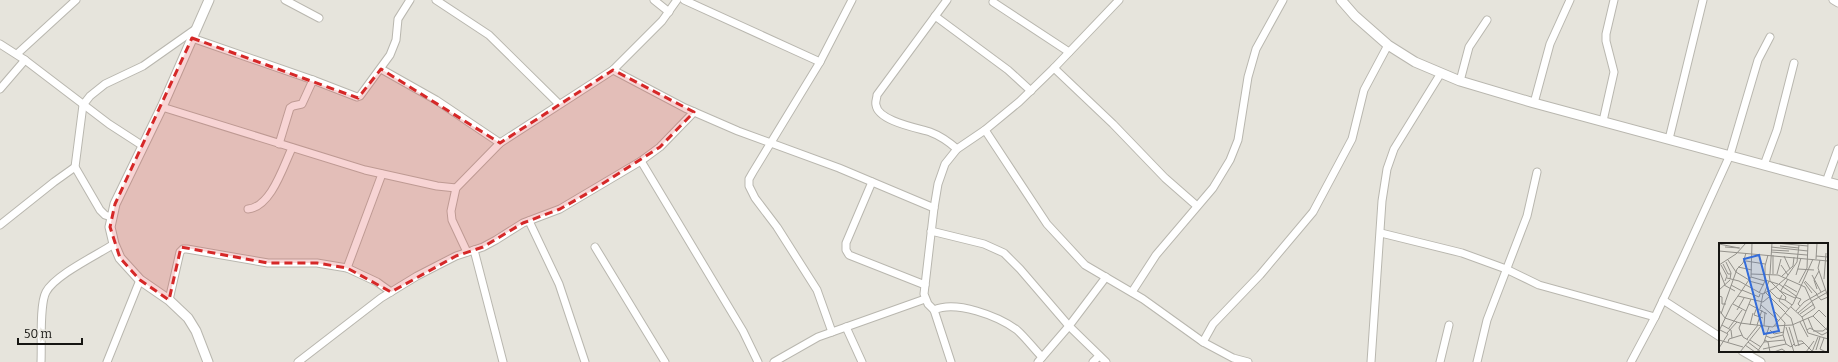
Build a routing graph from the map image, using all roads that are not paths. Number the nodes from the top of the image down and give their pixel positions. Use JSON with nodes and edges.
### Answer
{"nodes":[{"id":1,"x":76,"y":0,"type":"edge"},
{"id":2,"x":209,"y":0,"type":"edge"},
{"id":3,"x":285,"y":0,"type":"edge"},
{"id":4,"x":410,"y":0,"type":"edge"},
{"id":5,"x":436,"y":0,"type":"edge"},
{"id":6,"x":654,"y":0,"type":"edge"},
{"id":7,"x":677,"y":0,"type":"edge"},
{"id":8,"x":684,"y":0,"type":"edge"},
{"id":9,"x":852,"y":0,"type":"edge"},
{"id":10,"x":947,"y":0,"type":"edge"},
{"id":11,"x":1119,"y":0,"type":"edge"},
{"id":12,"x":1283,"y":0,"type":"edge"},
{"id":13,"x":1341,"y":0,"type":"edge"},
{"id":14,"x":1570,"y":0,"type":"edge"},
{"id":15,"x":1614,"y":0,"type":"edge"},
{"id":16,"x":1703,"y":0,"type":"edge"},
{"id":17,"x":1833,"y":0,"type":"edge"},
{"id":18,"x":993,"y":2,"type":"dead end"},
{"id":19,"x":1838,"y":3,"type":"edge"},
{"id":20,"x":669,"y":12,"type":"junction"},
{"id":21,"x":936,"y":16,"type":"junction"},
{"id":22,"x":319,"y":18,"type":"dead end"},
{"id":23,"x":1487,"y":20,"type":"dead end"},
{"id":24,"x":197,"y":28,"type":"junction"},
{"id":25,"x":1770,"y":37,"type":"dead end"},
{"id":26,"x":192,"y":38,"type":"junction"},
{"id":27,"x":0,"y":44,"type":"edge"},
{"id":28,"x":1388,"y":45,"type":"junction"},
{"id":29,"x":1069,"y":52,"type":"junction"},
{"id":30,"x":17,"y":54,"type":"junction"},
{"id":31,"x":25,"y":60,"type":"junction"},
{"id":32,"x":820,"y":62,"type":"junction"},
{"id":33,"x":1794,"y":63,"type":"dead end"},
{"id":34,"x":1054,"y":68,"type":"junction"},
{"id":35,"x":381,"y":69,"type":"junction"},
{"id":36,"x":613,"y":70,"type":"junction"},
{"id":37,"x":1441,"y":73,"type":"junction"},
{"id":38,"x":313,"y":80,"type":"junction"},
{"id":39,"x":1460,"y":81,"type":"junction"},
{"id":40,"x":0,"y":89,"type":"edge"},
{"id":41,"x":1031,"y":91,"type":"junction"},
{"id":42,"x":1534,"y":103,"type":"junction"},
{"id":43,"x":559,"y":104,"type":"junction"},
{"id":44,"x":83,"y":105,"type":"junction"},
{"id":45,"x":162,"y":107,"type":"junction"},
{"id":46,"x":694,"y":112,"type":"junction"},
{"id":47,"x":1603,"y":121,"type":"junction"},
{"id":48,"x":985,"y":130,"type":"junction"},
{"id":49,"x":1669,"y":139,"type":"junction"},
{"id":50,"x":500,"y":143,"type":"junction"},
{"id":51,"x":770,"y":143,"type":"junction"},
{"id":52,"x":279,"y":144,"type":"junction"},
{"id":53,"x":143,"y":146,"type":"junction"},
{"id":54,"x":292,"y":148,"type":"junction"},
{"id":55,"x":957,"y":149,"type":"junction"},
{"id":56,"x":1838,"y":149,"type":"edge"},
{"id":57,"x":1730,"y":155,"type":"junction"},
{"id":58,"x":641,"y":161,"type":"junction"},
{"id":59,"x":1764,"y":165,"type":"junction"},
{"id":60,"x":75,"y":167,"type":"junction"},
{"id":61,"x":1537,"y":172,"type":"dead end"},
{"id":62,"x":382,"y":174,"type":"junction"},
{"id":63,"x":872,"y":182,"type":"junction"},
{"id":64,"x":1826,"y":182,"type":"junction"},
{"id":65,"x":1838,"y":185,"type":"edge"},
{"id":66,"x":456,"y":188,"type":"junction"},
{"id":67,"x":1197,"y":206,"type":"junction"},
{"id":68,"x":934,"y":208,"type":"junction"},
{"id":69,"x":248,"y":209,"type":"dead end"},
{"id":70,"x":111,"y":217,"type":"junction"},
{"id":71,"x":530,"y":221,"type":"junction"},
{"id":72,"x":0,"y":226,"type":"edge"},
{"id":73,"x":931,"y":231,"type":"junction"},
{"id":74,"x":1381,"y":233,"type":"junction"},
{"id":75,"x":114,"y":244,"type":"junction"},
{"id":76,"x":595,"y":247,"type":"dead end"},
{"id":77,"x":470,"y":251,"type":"junction"},
{"id":78,"x":347,"y":268,"type":"junction"},
{"id":79,"x":1506,"y":269,"type":"junction"},
{"id":80,"x":1106,"y":277,"type":"junction"},
{"id":81,"x":140,"y":280,"type":"junction"},
{"id":82,"x":925,"y":285,"type":"junction"},
{"id":83,"x":391,"y":292,"type":"junction"},
{"id":84,"x":1132,"y":292,"type":"junction"},
{"id":85,"x":925,"y":299,"type":"junction"},
{"id":86,"x":169,"y":300,"type":"junction"},
{"id":87,"x":1663,"y":300,"type":"junction"},
{"id":88,"x":934,"y":310,"type":"junction"},
{"id":89,"x":1655,"y":317,"type":"junction"},
{"id":90,"x":1449,"y":325,"type":"dead end"},
{"id":91,"x":1069,"y":326,"type":"junction"},
{"id":92,"x":846,"y":327,"type":"junction"},
{"id":93,"x":832,"y":332,"type":"junction"},
{"id":94,"x":1719,"y":336,"type":"edge"},
{"id":95,"x":1203,"y":342,"type":"junction"},
{"id":96,"x":1744,"y":352,"type":"edge"},
{"id":97,"x":1099,"y":356,"type":"junction"},
{"id":98,"x":1040,"y":360,"type":"edge"},
{"id":99,"x":1232,"y":360,"type":"edge"},
{"id":100,"x":41,"y":362,"type":"edge"},
{"id":101,"x":107,"y":362,"type":"edge"},
{"id":102,"x":208,"y":362,"type":"edge"},
{"id":103,"x":298,"y":362,"type":"edge"},
{"id":104,"x":503,"y":362,"type":"edge"},
{"id":105,"x":585,"y":362,"type":"edge"},
{"id":106,"x":665,"y":362,"type":"edge"},
{"id":107,"x":758,"y":362,"type":"edge"},
{"id":108,"x":774,"y":362,"type":"edge"},
{"id":109,"x":862,"y":362,"type":"edge"},
{"id":110,"x":951,"y":362,"type":"edge"},
{"id":111,"x":1093,"y":362,"type":"edge"},
{"id":112,"x":1106,"y":362,"type":"edge"},
{"id":113,"x":1248,"y":362,"type":"edge"},
{"id":114,"x":1371,"y":362,"type":"edge"},
{"id":115,"x":1440,"y":362,"type":"edge"},
{"id":116,"x":1477,"y":362,"type":"edge"},
{"id":117,"x":1631,"y":362,"type":"edge"},
{"id":118,"x":1761,"y":362,"type":"edge"}],
"edges":[{"from":1,"to":30,"type":"street"},
{"from":2,"to":24,"type":"street"},
{"from":3,"to":22,"type":"street"},
{"from":4,"to":35,"type":"street"},
{"from":5,"to":43,"type":"street"},
{"from":6,"to":20,"type":"street"},
{"from":7,"to":20,"type":"street"},
{"from":8,"to":32,"type":"street"},
{"from":9,"to":32,"type":"street"},
{"from":10,"to":21,"type":"street"},
{"from":11,"to":29,"type":"street"},
{"from":12,"to":67,"type":"street"},
{"from":13,"to":28,"type":"street"},
{"from":14,"to":42,"type":"street"},
{"from":15,"to":47,"type":"street"},
{"from":16,"to":49,"type":"street"},
{"from":17,"to":19,"type":"street"},
{"from":18,"to":29,"type":"street"},
{"from":20,"to":36,"type":"street"},
{"from":21,"to":41,"type":"street"},
{"from":21,"to":55,"type":"street"},
{"from":23,"to":39,"type":"street"},
{"from":24,"to":26,"type":"street"},
{"from":24,"to":44,"type":"street"},
{"from":25,"to":57,"type":"street"},
{"from":26,"to":38,"type":"street"},
{"from":26,"to":45,"type":"street"},
{"from":27,"to":30,"type":"street"},
{"from":28,"to":37,"type":"street"},
{"from":28,"to":95,"type":"street"},
{"from":29,"to":34,"type":"street"},
{"from":30,"to":31,"type":"street"},
{"from":31,"to":40,"type":"street"},
{"from":31,"to":44,"type":"street"},
{"from":32,"to":51,"type":"street"},
{"from":33,"to":59,"type":"street"},
{"from":34,"to":41,"type":"street"},
{"from":34,"to":67,"type":"street"},
{"from":35,"to":38,"type":"street"},
{"from":35,"to":50,"type":"street"},
{"from":36,"to":43,"type":"street"},
{"from":36,"to":46,"type":"street"},
{"from":37,"to":39,"type":"street"},
{"from":37,"to":74,"type":"street"},
{"from":38,"to":52,"type":"street"},
{"from":39,"to":42,"type":"street"},
{"from":41,"to":48,"type":"street"},
{"from":42,"to":47,"type":"street"},
{"from":43,"to":50,"type":"street"},
{"from":44,"to":53,"type":"street"},
{"from":44,"to":60,"type":"street"},
{"from":45,"to":52,"type":"street"},
{"from":45,"to":53,"type":"street"},
{"from":46,"to":51,"type":"street"},
{"from":46,"to":58,"type":"street"},
{"from":47,"to":49,"type":"street"},
{"from":48,"to":55,"type":"street"},
{"from":48,"to":80,"type":"street"},
{"from":49,"to":57,"type":"street"},
{"from":50,"to":66,"type":"street"},
{"from":51,"to":63,"type":"street"},
{"from":51,"to":93,"type":"street"},
{"from":52,"to":54,"type":"street"},
{"from":53,"to":70,"type":"street"},
{"from":54,"to":62,"type":"street"},
{"from":54,"to":69,"type":"street"},
{"from":55,"to":68,"type":"street"},
{"from":56,"to":64,"type":"street"},
{"from":57,"to":59,"type":"street"},
{"from":57,"to":87,"type":"street"},
{"from":58,"to":71,"type":"street"},
{"from":58,"to":107,"type":"street"},
{"from":59,"to":64,"type":"street"},
{"from":60,"to":70,"type":"street"},
{"from":60,"to":72,"type":"street"},
{"from":61,"to":79,"type":"street"},
{"from":62,"to":66,"type":"street"},
{"from":62,"to":78,"type":"street"},
{"from":63,"to":68,"type":"street"},
{"from":63,"to":82,"type":"street"},
{"from":64,"to":65,"type":"street"},
{"from":66,"to":77,"type":"street"},
{"from":67,"to":84,"type":"street"},
{"from":68,"to":73,"type":"street"},
{"from":70,"to":75,"type":"street"},
{"from":71,"to":77,"type":"street"},
{"from":71,"to":105,"type":"street"},
{"from":73,"to":82,"type":"street"},
{"from":73,"to":91,"type":"street"},
{"from":74,"to":79,"type":"street"},
{"from":74,"to":114,"type":"street"},
{"from":75,"to":81,"type":"street"},
{"from":75,"to":100,"type":"street"},
{"from":76,"to":106,"type":"street"},
{"from":77,"to":83,"type":"street"},
{"from":77,"to":104,"type":"street"},
{"from":78,"to":83,"type":"street"},
{"from":78,"to":86,"type":"street"},
{"from":79,"to":89,"type":"street"},
{"from":79,"to":116,"type":"street"},
{"from":80,"to":84,"type":"street"},
{"from":80,"to":91,"type":"street"},
{"from":81,"to":86,"type":"street"},
{"from":81,"to":101,"type":"street"},
{"from":82,"to":85,"type":"street"},
{"from":83,"to":103,"type":"street"},
{"from":84,"to":95,"type":"street"},
{"from":85,"to":88,"type":"street"},
{"from":85,"to":92,"type":"street"},
{"from":86,"to":102,"type":"street"},
{"from":87,"to":89,"type":"street"},
{"from":87,"to":94,"type":"street"},
{"from":88,"to":98,"type":"street"},
{"from":88,"to":110,"type":"street"},
{"from":89,"to":117,"type":"street"},
{"from":90,"to":115,"type":"street"},
{"from":91,"to":97,"type":"street"},
{"from":91,"to":98,"type":"street"},
{"from":92,"to":93,"type":"street"},
{"from":92,"to":109,"type":"street"},
{"from":93,"to":108,"type":"street"},
{"from":95,"to":99,"type":"street"},
{"from":96,"to":118,"type":"street"},
{"from":97,"to":111,"type":"street"},
{"from":97,"to":112,"type":"street"},
{"from":99,"to":113,"type":"street"}]}
